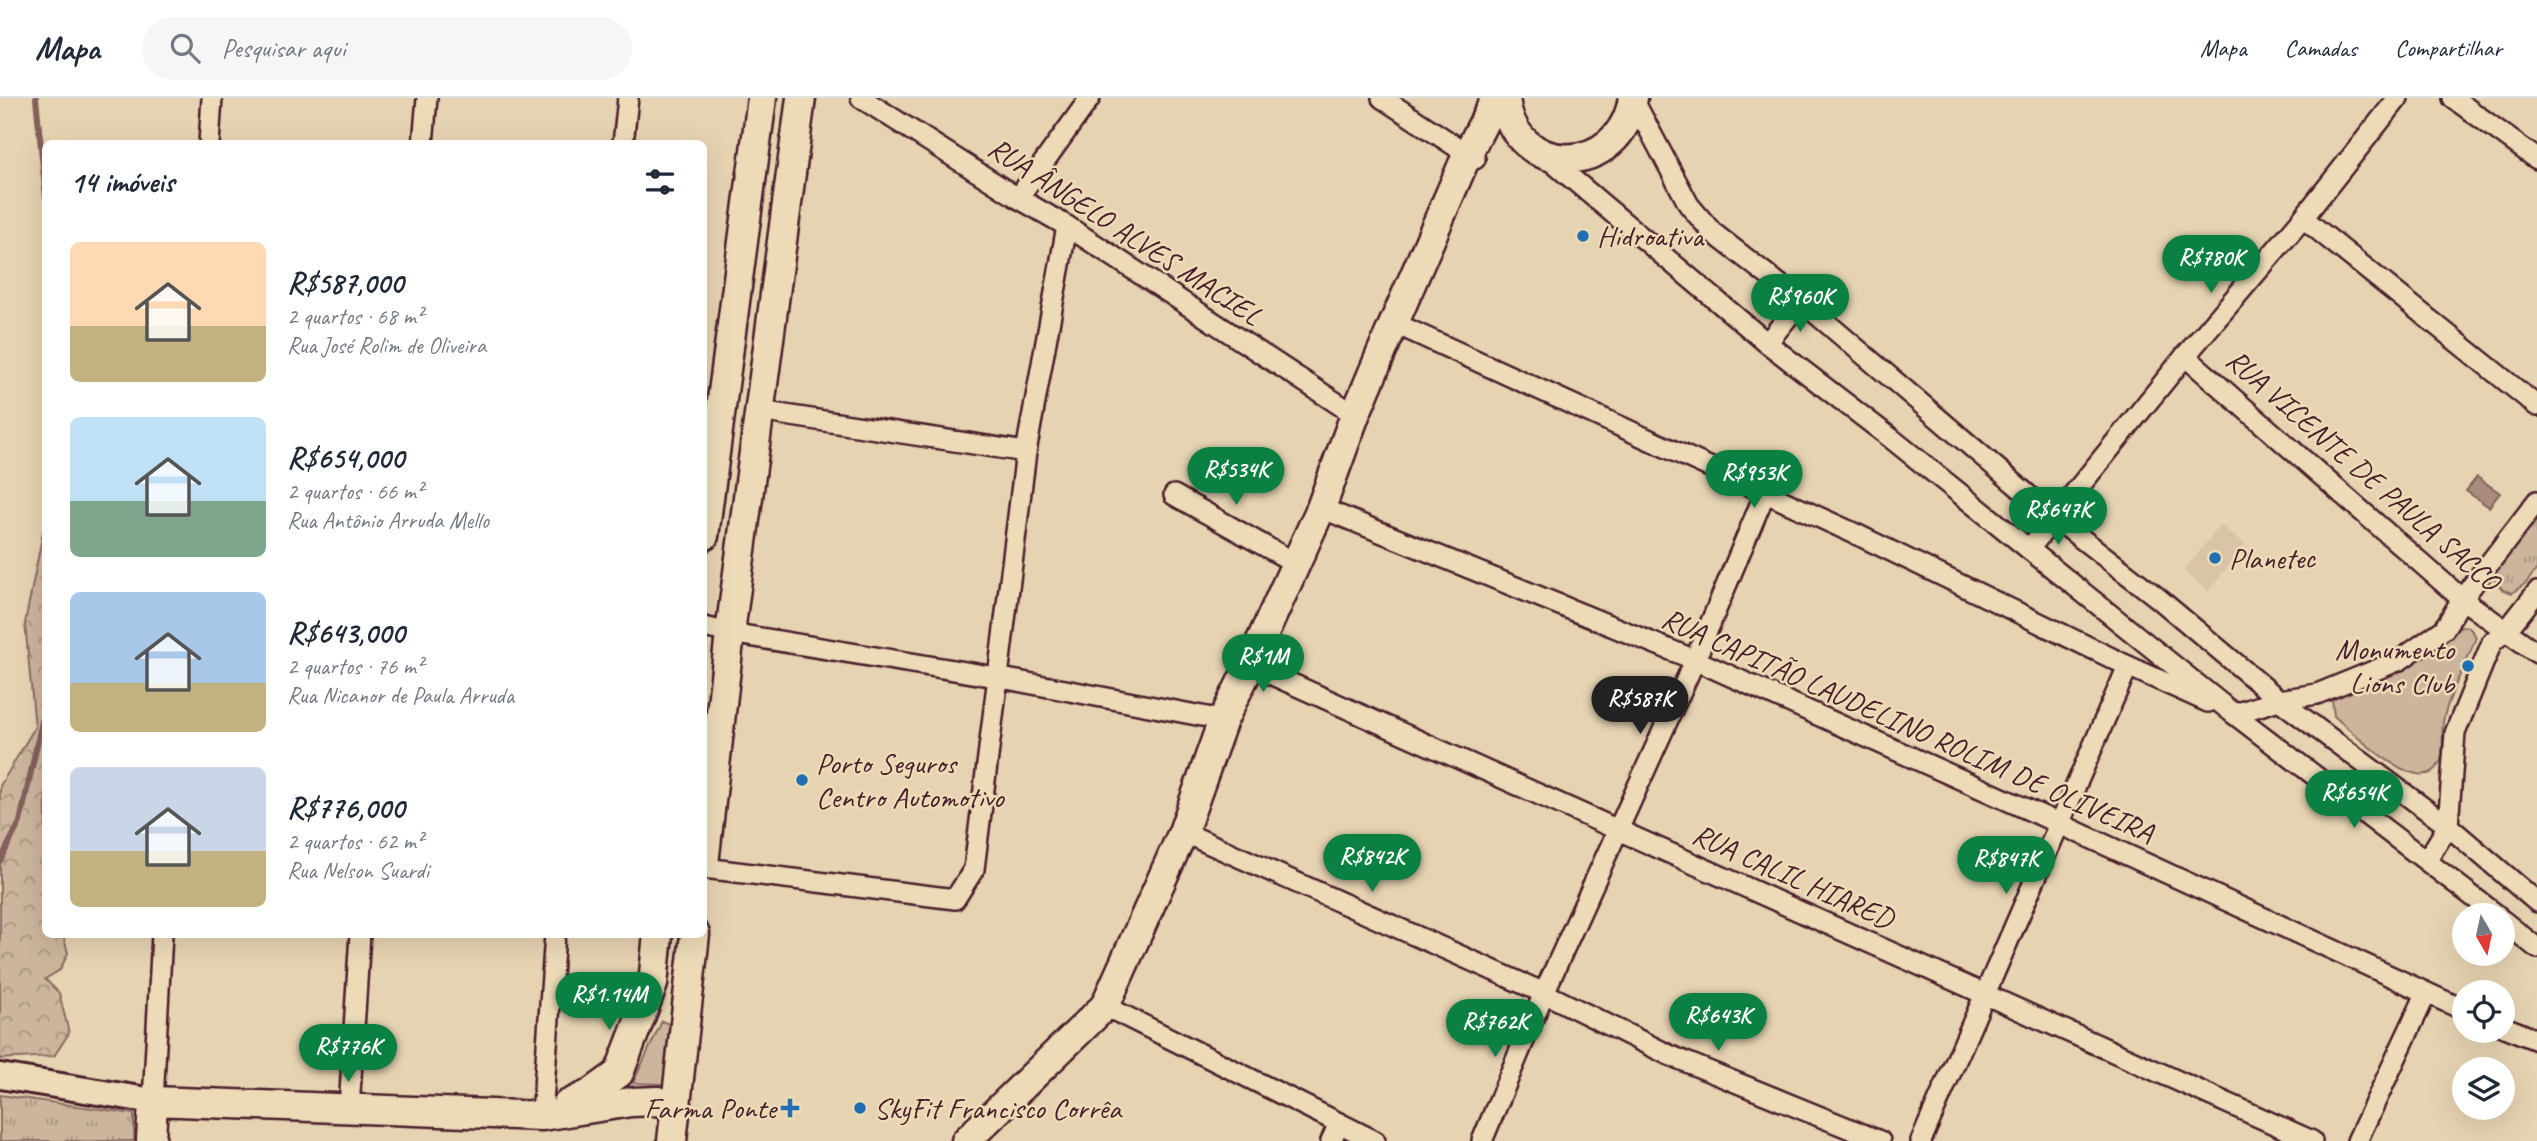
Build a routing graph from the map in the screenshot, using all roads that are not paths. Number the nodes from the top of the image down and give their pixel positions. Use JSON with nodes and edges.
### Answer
{"nodes":[{"id":1,"x":212,"y":98,"type":"edge"},
{"id":2,"x":427,"y":98,"type":"edge"},
{"id":3,"x":628,"y":98,"type":"edge"},
{"id":4,"x":762,"y":98,"type":"edge"},
{"id":5,"x":801,"y":98,"type":"edge"},
{"id":6,"x":861,"y":98,"type":"edge"},
{"id":7,"x":1382,"y":98,"type":"edge"},
{"id":8,"x":1496,"y":98,"type":"edge"},
{"id":9,"x":1505,"y":98,"type":"edge"},
{"id":10,"x":2398,"y":98,"type":"edge"},
{"id":11,"x":2453,"y":98,"type":"edge"},
{"id":12,"x":1633,"y":99,"type":"edge"},
{"id":13,"x":1081,"y":101,"type":"edge"},
{"id":14,"x":209,"y":140,"type":"edge"},
{"id":15,"x":423,"y":140,"type":"edge"},
{"id":16,"x":623,"y":140,"type":"edge"},
{"id":17,"x":1535,"y":149,"type":"junction"},
{"id":18,"x":2537,"y":159,"type":"edge"},
{"id":19,"x":1466,"y":163,"type":"junction"},
{"id":20,"x":1018,"y":198,"type":"junction"},
{"id":21,"x":2303,"y":218,"type":"junction"},
{"id":22,"x":1067,"y":226,"type":"junction"},
{"id":23,"x":1801,"y":301,"type":"junction"},
{"id":24,"x":1394,"y":323,"type":"junction"},
{"id":25,"x":1767,"y":343,"type":"junction"},
{"id":26,"x":2185,"y":356,"type":"junction"},
{"id":27,"x":2537,"y":407,"type":"edge"},
{"id":28,"x":759,"y":411,"type":"junction"},
{"id":29,"x":1355,"y":415,"type":"junction"},
{"id":30,"x":1027,"y":452,"type":"junction"},
{"id":31,"x":1765,"y":493,"type":"junction"},
{"id":32,"x":1174,"y":495,"type":"dead end"},
{"id":33,"x":2537,"y":500,"type":"edge"},
{"id":34,"x":1321,"y":508,"type":"junction"},
{"id":35,"x":707,"y":513,"type":"edge"},
{"id":36,"x":2055,"y":518,"type":"junction"},
{"id":37,"x":2029,"y":550,"type":"junction"},
{"id":38,"x":1295,"y":563,"type":"junction"},
{"id":39,"x":2537,"y":592,"type":"edge"},
{"id":40,"x":2462,"y":599,"type":"junction"},
{"id":41,"x":717,"y":630,"type":"edge"},
{"id":42,"x":2507,"y":630,"type":"junction"},
{"id":43,"x":2537,"y":653,"type":"edge"},
{"id":44,"x":1695,"y":660,"type":"junction"},
{"id":45,"x":1250,"y":665,"type":"junction"},
{"id":46,"x":2128,"y":666,"type":"junction"},
{"id":47,"x":996,"y":677,"type":"junction"},
{"id":48,"x":2278,"y":700,"type":"junction"},
{"id":49,"x":2234,"y":714,"type":"junction"},
{"id":50,"x":1223,"y":720,"type":"junction"},
{"id":51,"x":707,"y":812,"type":"edge"},
{"id":52,"x":2060,"y":824,"type":"junction"},
{"id":53,"x":2448,"y":826,"type":"junction"},
{"id":54,"x":1620,"y":831,"type":"junction"},
{"id":55,"x":1183,"y":832,"type":"junction"},
{"id":56,"x":2427,"y":860,"type":"junction"},
{"id":57,"x":707,"y":866,"type":"edge"},
{"id":58,"x":2537,"y":902,"type":"edge"},
{"id":59,"x":2482,"y":903,"type":"edge"},
{"id":60,"x":2515,"y":930,"type":"edge"},
{"id":61,"x":162,"y":938,"type":"edge"},
{"id":62,"x":360,"y":938,"type":"edge"},
{"id":63,"x":555,"y":938,"type":"edge"},
{"id":64,"x":658,"y":938,"type":"edge"},
{"id":65,"x":695,"y":938,"type":"edge"},
{"id":66,"x":2537,"y":948,"type":"edge"},
{"id":67,"x":1544,"y":993,"type":"junction"},
{"id":68,"x":1985,"y":994,"type":"junction"},
{"id":69,"x":2426,"y":994,"type":"junction"},
{"id":70,"x":2452,"y":1005,"type":"edge"},
{"id":71,"x":1105,"y":1006,"type":"junction"},
{"id":72,"x":2515,"y":1031,"type":"edge"},
{"id":73,"x":2537,"y":1040,"type":"edge"},
{"id":74,"x":0,"y":1076,"type":"edge"},
{"id":75,"x":153,"y":1101,"type":"junction"},
{"id":76,"x":674,"y":1107,"type":"junction"},
{"id":77,"x":349,"y":1109,"type":"junction"},
{"id":78,"x":542,"y":1116,"type":"junction"},
{"id":79,"x":1335,"y":1132,"type":"edge"},
{"id":80,"x":151,"y":1141,"type":"edge"},
{"id":81,"x":672,"y":1141,"type":"edge"},
{"id":82,"x":966,"y":1141,"type":"edge"},
{"id":83,"x":1375,"y":1141,"type":"edge"},
{"id":84,"x":1482,"y":1141,"type":"edge"},
{"id":85,"x":1880,"y":1141,"type":"edge"},
{"id":86,"x":1921,"y":1141,"type":"edge"},
{"id":87,"x":2312,"y":1141,"type":"edge"},
{"id":88,"x":2357,"y":1141,"type":"edge"}],
"edges":[{"from":1,"to":14,"type":"street"},
{"from":2,"to":15,"type":"street"},
{"from":3,"to":16,"type":"street"},
{"from":4,"to":35,"type":"main road"},
{"from":5,"to":28,"type":"main road"},
{"from":6,"to":20,"type":"street","name":"RUA ÂNGELO ALVES MACIEL"},
{"from":7,"to":19,"type":"street"},
{"from":8,"to":19,"type":"main road"},
{"from":9,"to":17,"type":"main road"},
{"from":10,"to":21,"type":"street"},
{"from":11,"to":18,"type":"street"},
{"from":12,"to":17,"type":"main road"},
{"from":12,"to":23,"type":"street"},
{"from":13,"to":20,"type":"street"},
{"from":17,"to":19,"type":"main road"},
{"from":17,"to":25,"type":"street"},
{"from":19,"to":24,"type":"main road"},
{"from":20,"to":22,"type":"street","name":"RUA ÂNGELO ALVES MACIEL"},
{"from":21,"to":26,"type":"street"},
{"from":21,"to":27,"type":"street"},
{"from":22,"to":29,"type":"street","name":"RUA ÂNGELO ALVES MACIEL"},
{"from":22,"to":30,"type":"street"},
{"from":23,"to":25,"type":"street"},
{"from":23,"to":36,"type":"street"},
{"from":24,"to":29,"type":"main road"},
{"from":24,"to":31,"type":"street"},
{"from":25,"to":37,"type":"street"},
{"from":26,"to":36,"type":"street"},
{"from":26,"to":40,"type":"street","name":"RUA VICENTE DE PAULA SACCO"},
{"from":28,"to":30,"type":"street"},
{"from":28,"to":41,"type":"main road"},
{"from":29,"to":34,"type":"main road"},
{"from":30,"to":47,"type":"street"},
{"from":31,"to":44,"type":"street"},
{"from":31,"to":46,"type":"street"},
{"from":32,"to":38,"type":"street"},
{"from":33,"to":40,"type":"street"},
{"from":34,"to":38,"type":"main road"},
{"from":34,"to":44,"type":"street","name":"RUA CAPITÃO LAUDELINO ROLIM DE OLIVEIRA"},
{"from":36,"to":37,"type":"street"},
{"from":36,"to":48,"type":"street"},
{"from":37,"to":49,"type":"street"},
{"from":38,"to":45,"type":"main road"},
{"from":39,"to":42,"type":"street"},
{"from":40,"to":42,"type":"street","name":"RUA VICENTE DE PAULA SACCO"},
{"from":40,"to":48,"type":"street"},
{"from":41,"to":47,"type":"street"},
{"from":41,"to":51,"type":"main road"},
{"from":42,"to":43,"type":"street","name":"RUA VICENTE DE PAULA SACCO"},
{"from":42,"to":53,"type":"street"},
{"from":44,"to":52,"type":"street","name":"RUA CAPITÃO LAUDELINO ROLIM DE OLIVEIRA"},
{"from":44,"to":54,"type":"street"},
{"from":45,"to":50,"type":"main road"},
{"from":45,"to":54,"type":"street","name":"RUA CALIL HIARED"},
{"from":46,"to":49,"type":"street"},
{"from":46,"to":52,"type":"street"},
{"from":47,"to":50,"type":"street"},
{"from":47,"to":57,"type":"street"},
{"from":48,"to":49,"type":"street"},
{"from":48,"to":53,"type":"street"},
{"from":49,"to":56,"type":"street"},
{"from":50,"to":55,"type":"main road"},
{"from":52,"to":68,"type":"street"},
{"from":52,"to":69,"type":"street","name":"RUA CAPITÃO LAUDELINO ROLIM DE OLIVEIRA"},
{"from":53,"to":56,"type":"street"},
{"from":53,"to":58,"type":"street"},
{"from":54,"to":67,"type":"street"},
{"from":54,"to":68,"type":"street","name":"RUA CALIL HIARED"},
{"from":55,"to":67,"type":"street"},
{"from":55,"to":71,"type":"main road"},
{"from":56,"to":59,"type":"street"},
{"from":60,"to":66,"type":"street"},
{"from":61,"to":75,"type":"street"},
{"from":62,"to":77,"type":"street"},
{"from":63,"to":78,"type":"street"},
{"from":64,"to":78,"type":"main road"},
{"from":65,"to":76,"type":"main road"},
{"from":67,"to":84,"type":"street"},
{"from":67,"to":85,"type":"street"},
{"from":68,"to":86,"type":"street"},
{"from":68,"to":87,"type":"street","name":"RUA CALIL HIARED"},
{"from":69,"to":70,"type":"street","name":"RUA CAPITÃO LAUDELINO ROLIM DE OLIVEIRA"},
{"from":69,"to":88,"type":"street"},
{"from":71,"to":79,"type":"street"},
{"from":71,"to":82,"type":"main road"},
{"from":72,"to":73,"type":"street"},
{"from":74,"to":75,"type":"street"},
{"from":75,"to":77,"type":"main road"},
{"from":75,"to":80,"type":"main road"},
{"from":76,"to":78,"type":"main road"},
{"from":76,"to":81,"type":"main road"},
{"from":77,"to":78,"type":"main road"},
{"from":79,"to":83,"type":"street"}]}
